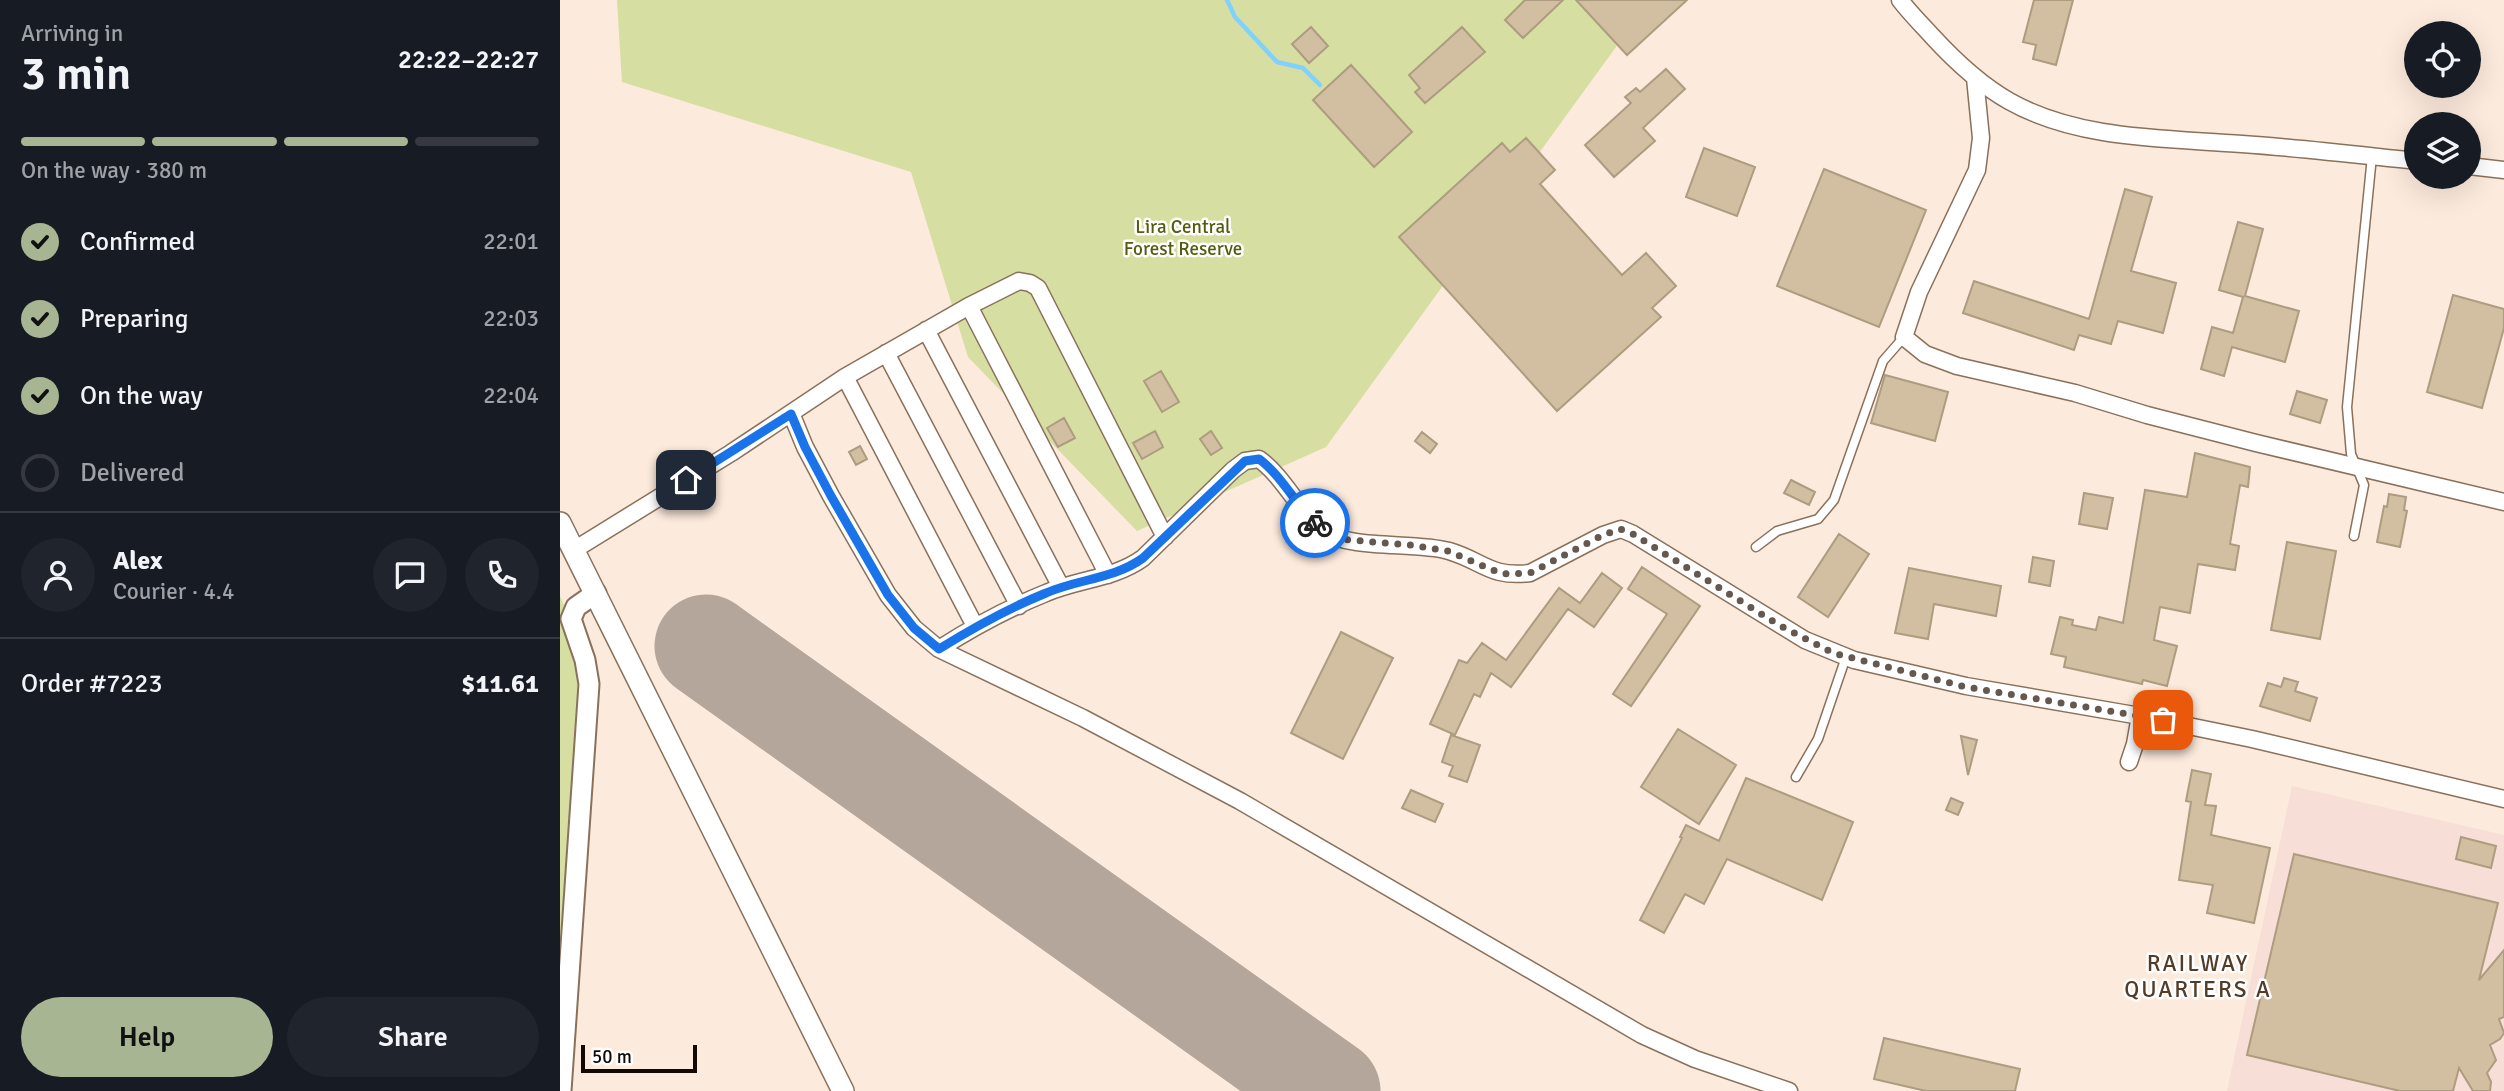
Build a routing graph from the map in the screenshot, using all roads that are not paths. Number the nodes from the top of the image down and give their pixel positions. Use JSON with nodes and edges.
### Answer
{"nodes":[{"id":1,"x":1900,"y":0,"type":"edge"},
{"id":2,"x":1975,"y":78,"type":"junction"},
{"id":3,"x":2372,"y":156,"type":"junction"},
{"id":4,"x":2404,"y":160,"type":"edge"},
{"id":5,"x":2481,"y":167,"type":"edge"},
{"id":6,"x":2504,"y":170,"type":"edge"},
{"id":7,"x":969,"y":306,"type":"junction"},
{"id":8,"x":926,"y":330,"type":"junction"},
{"id":9,"x":1904,"y":337,"type":"junction"},
{"id":10,"x":886,"y":354,"type":"junction"},
{"id":11,"x":845,"y":377,"type":"junction"},
{"id":12,"x":791,"y":414,"type":"junction"},
{"id":13,"x":2359,"y":468,"type":"junction"},
{"id":14,"x":2504,"y":502,"type":"edge"},
{"id":15,"x":560,"y":523,"type":"edge"},
{"id":16,"x":2354,"y":536,"type":"dead end"},
{"id":17,"x":1165,"y":537,"type":"junction"},
{"id":18,"x":1756,"y":547,"type":"dead end"},
{"id":19,"x":574,"y":550,"type":"junction"},
{"id":20,"x":1108,"y":575,"type":"junction"},
{"id":21,"x":1061,"y":587,"type":"junction"},
{"id":22,"x":596,"y":593,"type":"junction"},
{"id":23,"x":1019,"y":606,"type":"junction"},
{"id":24,"x":975,"y":626,"type":"junction"},
{"id":25,"x":939,"y":649,"type":"junction"},
{"id":26,"x":1846,"y":657,"type":"junction"},
{"id":27,"x":2140,"y":716,"type":"junction"},
{"id":28,"x":2129,"y":762,"type":"dead end"},
{"id":29,"x":1796,"y":777,"type":"dead end"},
{"id":30,"x":2504,"y":799,"type":"edge"},
{"id":31,"x":561,"y":1091,"type":"edge"},
{"id":32,"x":843,"y":1091,"type":"edge"},
{"id":33,"x":1788,"y":1091,"type":"edge"}],
"edges":[{"from":1,"to":2,"type":"street"},
{"from":2,"to":3,"type":"street"},
{"from":2,"to":9,"type":"street"},
{"from":3,"to":4,"type":"street"},
{"from":3,"to":13,"type":"lane"},
{"from":5,"to":6,"type":"street"},
{"from":7,"to":8,"type":"street"},
{"from":7,"to":17,"type":"street"},
{"from":7,"to":20,"type":"street"},
{"from":8,"to":10,"type":"street"},
{"from":8,"to":21,"type":"street"},
{"from":9,"to":13,"type":"street"},
{"from":9,"to":18,"type":"lane"},
{"from":10,"to":11,"type":"street"},
{"from":10,"to":23,"type":"street"},
{"from":11,"to":12,"type":"street"},
{"from":11,"to":24,"type":"street"},
{"from":12,"to":19,"type":"street"},
{"from":12,"to":25,"type":"street"},
{"from":13,"to":14,"type":"street"},
{"from":13,"to":16,"type":"lane"},
{"from":15,"to":19,"type":"main road"},
{"from":17,"to":20,"type":"street"},
{"from":17,"to":26,"type":"street"},
{"from":19,"to":22,"type":"main road"},
{"from":20,"to":21,"type":"street"},
{"from":21,"to":23,"type":"street"},
{"from":22,"to":31,"type":"street"},
{"from":22,"to":32,"type":"main road"},
{"from":23,"to":24,"type":"street"},
{"from":24,"to":25,"type":"street"},
{"from":25,"to":33,"type":"street"},
{"from":26,"to":27,"type":"street"},
{"from":26,"to":29,"type":"lane"},
{"from":27,"to":28,"type":"street"},
{"from":27,"to":30,"type":"street"}]}
